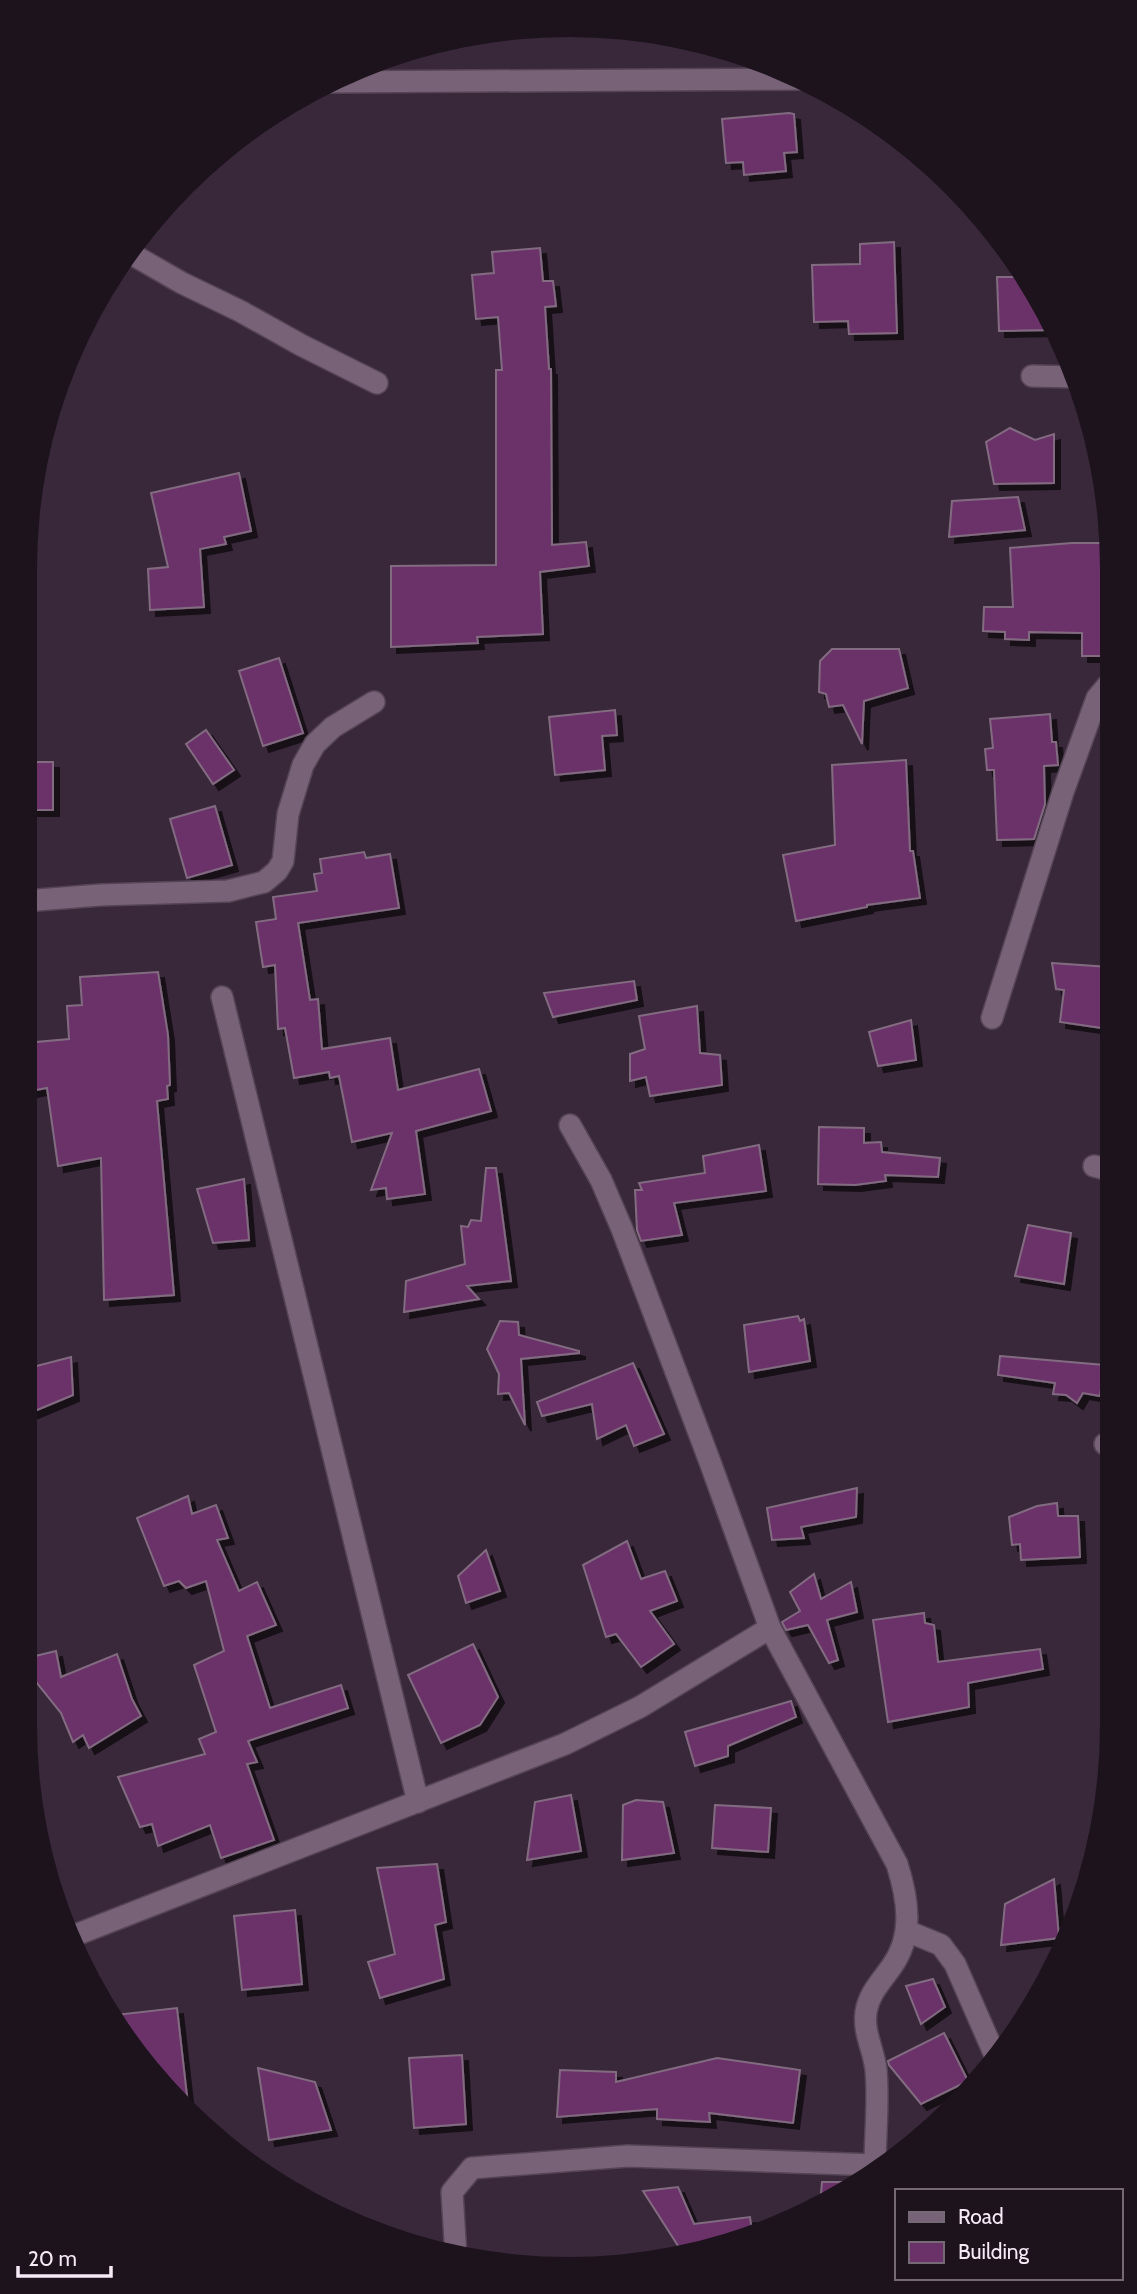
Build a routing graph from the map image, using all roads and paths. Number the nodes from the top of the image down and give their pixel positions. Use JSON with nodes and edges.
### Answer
{"nodes":[{"id":1,"x":777,"y":79,"type":"edge"},
{"id":2,"x":355,"y":82,"type":"edge"},
{"id":3,"x":138,"y":258,"type":"edge"},
{"id":4,"x":1032,"y":376,"type":"dead end"},
{"id":5,"x":1064,"y":377,"type":"edge"},
{"id":6,"x":377,"y":383,"type":"dead end"},
{"id":7,"x":1100,"y":694,"type":"edge"},
{"id":8,"x":374,"y":702,"type":"dead end"},
{"id":9,"x":37,"y":900,"type":"edge"},
{"id":10,"x":222,"y":997,"type":"dead end"},
{"id":11,"x":992,"y":1018,"type":"dead end"},
{"id":12,"x":570,"y":1125,"type":"dead end"},
{"id":13,"x":770,"y":1628,"type":"junction"},
{"id":14,"x":418,"y":1802,"type":"junction"},
{"id":15,"x":907,"y":1931,"type":"junction"},
{"id":16,"x":79,"y":1934,"type":"edge"},
{"id":17,"x":991,"y":2047,"type":"edge"},
{"id":18,"x":875,"y":2160,"type":"edge"},
{"id":19,"x":867,"y":2166,"type":"edge"},
{"id":20,"x":455,"y":2245,"type":"edge"}],
"edges":[{"from":1,"to":2,"type":"street"},
{"from":3,"to":6,"type":"street"},
{"from":4,"to":5,"type":"street"},
{"from":7,"to":11,"type":"street"},
{"from":8,"to":9,"type":"street"},
{"from":10,"to":14,"type":"street"},
{"from":12,"to":13,"type":"street"},
{"from":13,"to":14,"type":"street"},
{"from":13,"to":15,"type":"street"},
{"from":14,"to":16,"type":"street"},
{"from":15,"to":17,"type":"street"},
{"from":15,"to":18,"type":"street"},
{"from":19,"to":20,"type":"street"}]}
